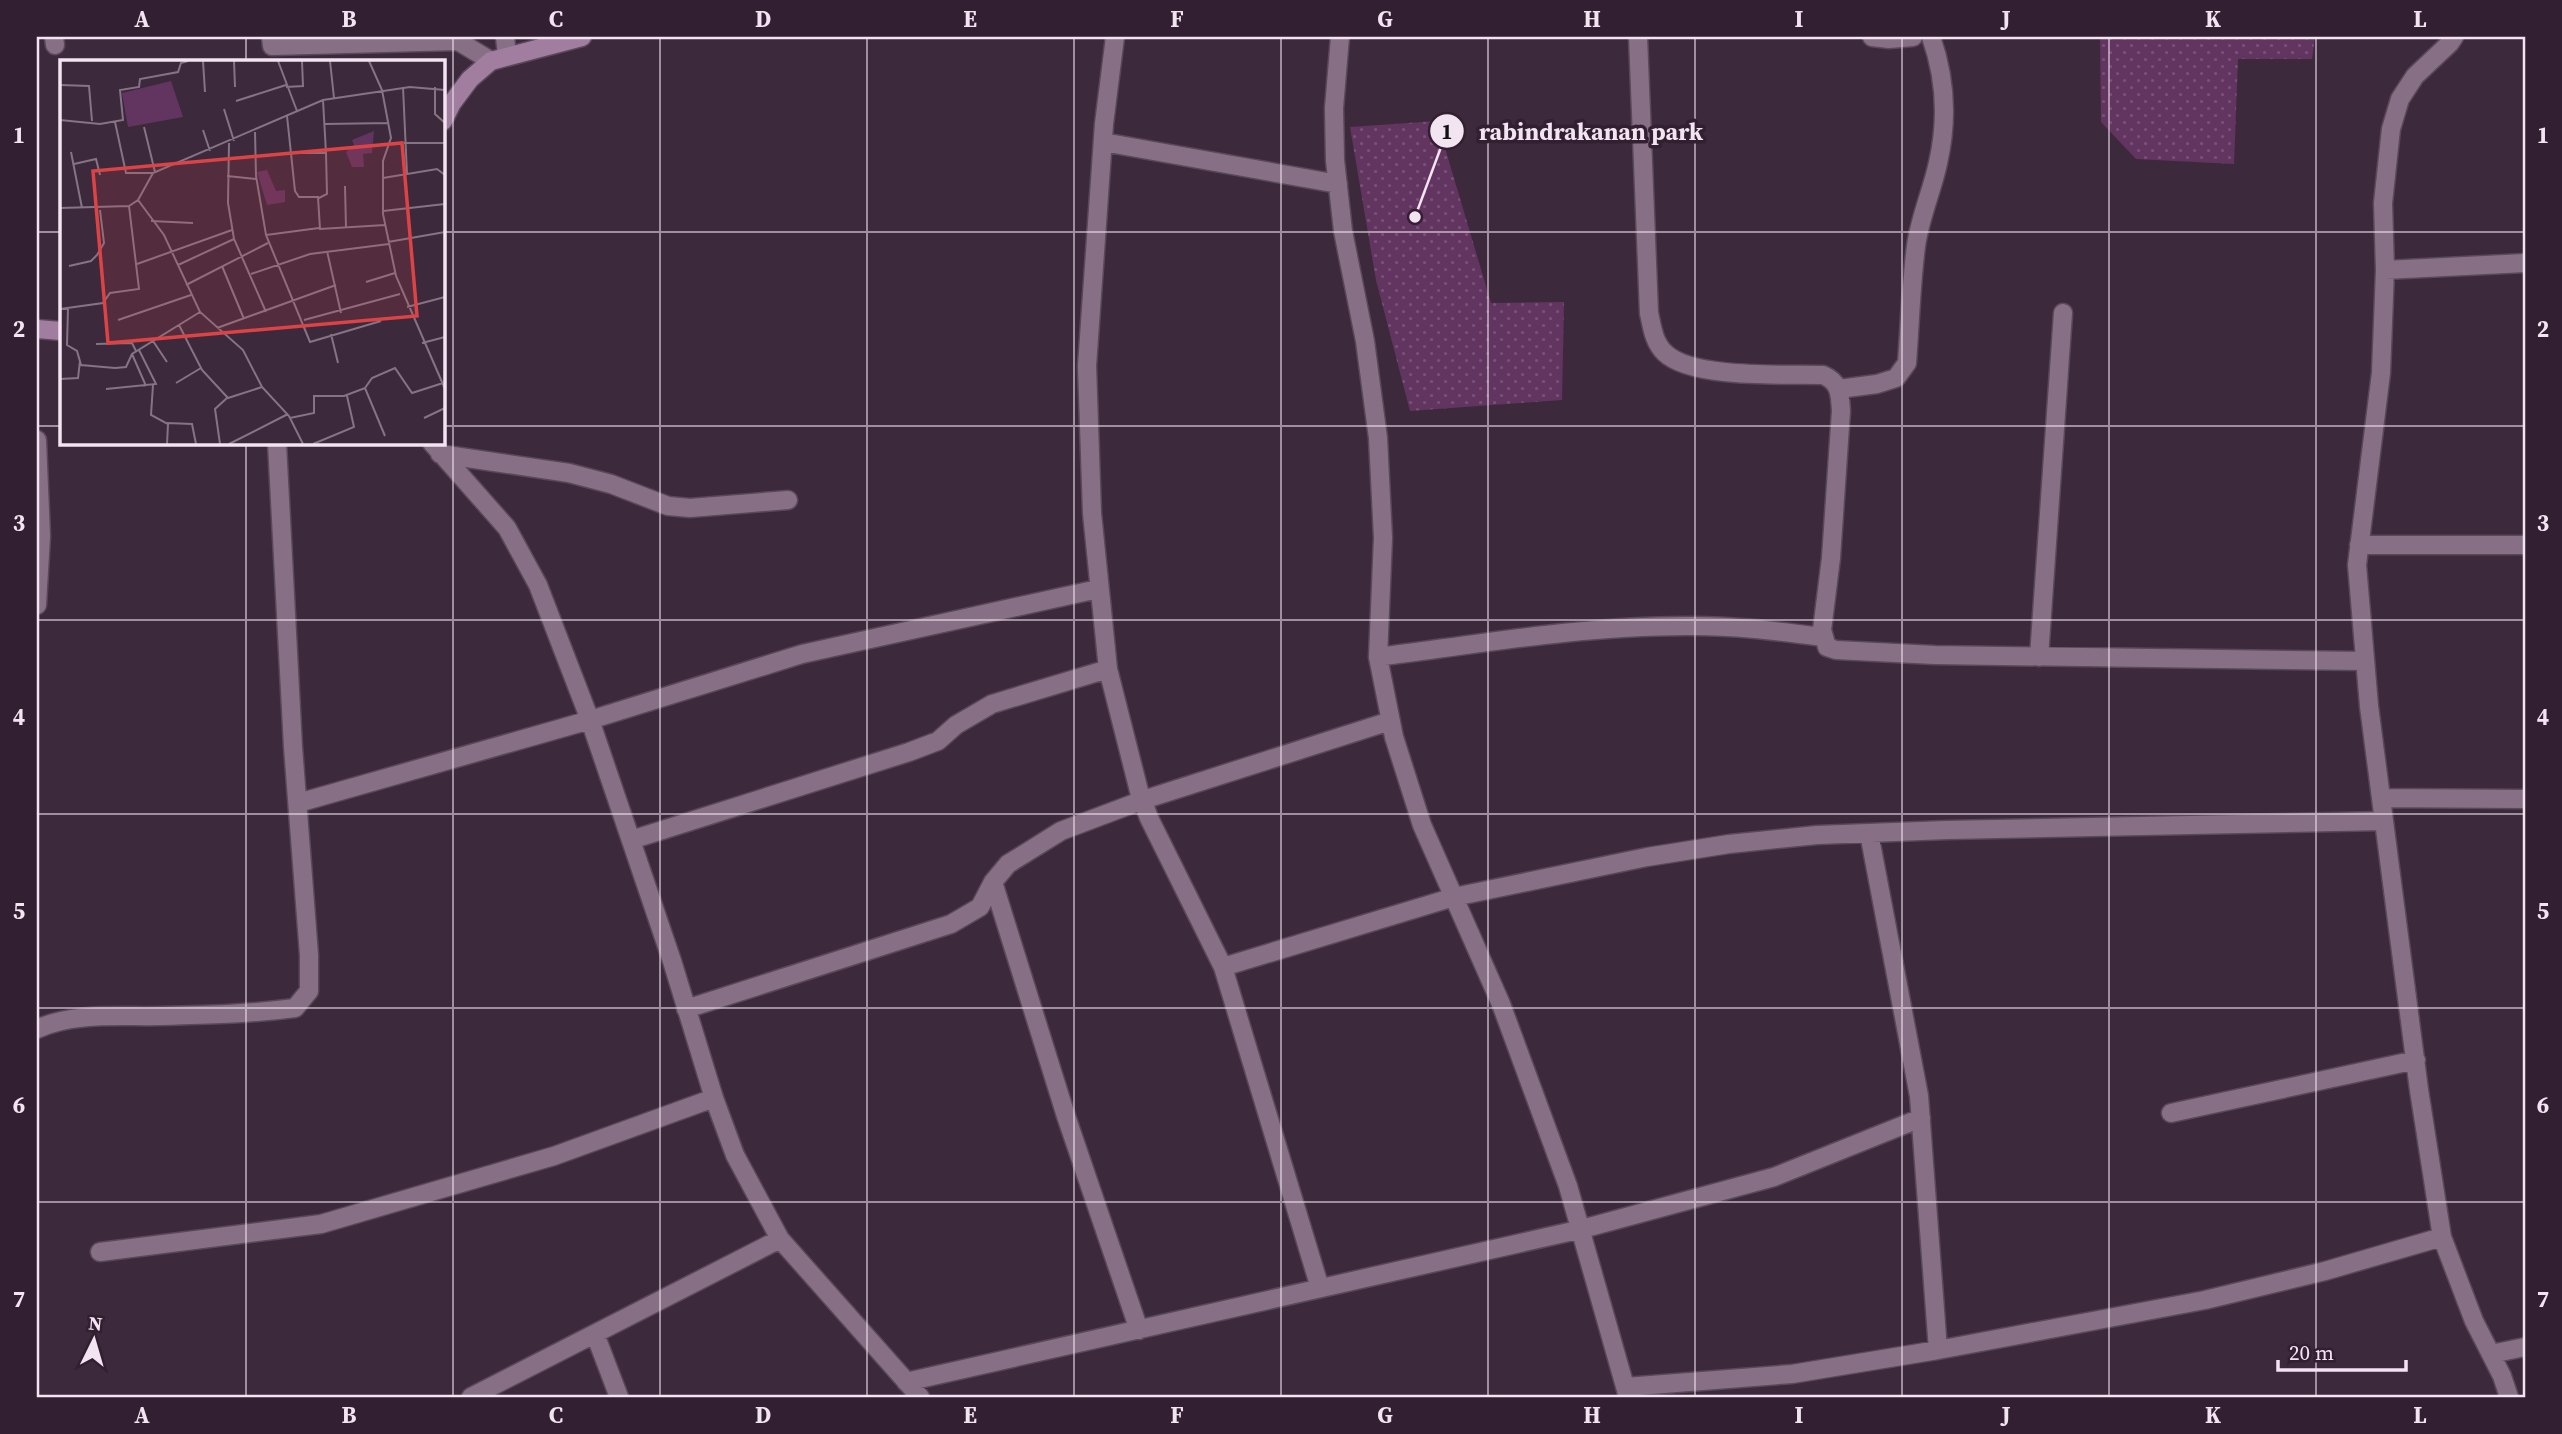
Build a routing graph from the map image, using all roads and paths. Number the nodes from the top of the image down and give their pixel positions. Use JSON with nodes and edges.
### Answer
{"nodes":[{"id":1,"x":271,"y":37,"type":"edge"},
{"id":2,"x":505,"y":37,"type":"edge"},
{"id":3,"x":582,"y":37,"type":"edge"},
{"id":4,"x":1115,"y":37,"type":"edge"},
{"id":5,"x":1340,"y":37,"type":"edge"},
{"id":6,"x":1638,"y":37,"type":"edge"},
{"id":7,"x":1872,"y":37,"type":"edge"},
{"id":8,"x":1913,"y":37,"type":"edge"},
{"id":9,"x":1931,"y":37,"type":"edge"},
{"id":10,"x":2454,"y":37,"type":"edge"},
{"id":11,"x":499,"y":58,"type":"junction"},
{"id":12,"x":444,"y":119,"type":"edge"},
{"id":13,"x":1103,"y":142,"type":"junction"},
{"id":14,"x":1338,"y":184,"type":"junction"},
{"id":15,"x":2525,"y":263,"type":"edge"},
{"id":16,"x":2385,"y":270,"type":"junction"},
{"id":17,"x":2063,"y":313,"type":"dead end"},
{"id":18,"x":37,"y":329,"type":"edge"},
{"id":19,"x":60,"y":331,"type":"edge"},
{"id":20,"x":1839,"y":389,"type":"junction"},
{"id":21,"x":37,"y":440,"type":"edge"},
{"id":22,"x":277,"y":444,"type":"edge"},
{"id":23,"x":436,"y":448,"type":"edge"},
{"id":24,"x":788,"y":500,"type":"dead end"},
{"id":25,"x":2359,"y":545,"type":"junction"},
{"id":26,"x":2525,"y":545,"type":"edge"},
{"id":27,"x":1098,"y":589,"type":"junction"},
{"id":28,"x":37,"y":605,"type":"edge"},
{"id":29,"x":1822,"y":637,"type":"junction"},
{"id":30,"x":1378,"y":657,"type":"junction"},
{"id":31,"x":2039,"y":657,"type":"junction"},
{"id":32,"x":2365,"y":661,"type":"junction"},
{"id":33,"x":1108,"y":669,"type":"junction"},
{"id":34,"x":590,"y":720,"type":"junction"},
{"id":35,"x":1390,"y":721,"type":"junction"},
{"id":36,"x":2381,"y":798,"type":"junction"},
{"id":37,"x":2525,"y":799,"type":"edge"},
{"id":38,"x":1143,"y":800,"type":"junction"},
{"id":39,"x":298,"y":803,"type":"junction"},
{"id":40,"x":2384,"y":821,"type":"junction"},
{"id":41,"x":1869,"y":833,"type":"junction"},
{"id":42,"x":631,"y":841,"type":"junction"},
{"id":43,"x":993,"y":882,"type":"junction"},
{"id":44,"x":1454,"y":897,"type":"junction"},
{"id":45,"x":1223,"y":967,"type":"junction"},
{"id":46,"x":686,"y":1009,"type":"junction"},
{"id":47,"x":37,"y":1029,"type":"edge"},
{"id":48,"x":2416,"y":1060,"type":"junction"},
{"id":49,"x":714,"y":1098,"type":"junction"},
{"id":50,"x":2171,"y":1113,"type":"dead end"},
{"id":51,"x":1921,"y":1118,"type":"junction"},
{"id":52,"x":1581,"y":1229,"type":"junction"},
{"id":53,"x":2442,"y":1237,"type":"junction"},
{"id":54,"x":780,"y":1239,"type":"junction"},
{"id":55,"x":100,"y":1252,"type":"dead end"},
{"id":56,"x":1320,"y":1288,"type":"junction"},
{"id":57,"x":1139,"y":1330,"type":"junction"},
{"id":58,"x":595,"y":1334,"type":"junction"},
{"id":59,"x":2525,"y":1347,"type":"edge"},
{"id":60,"x":1938,"y":1350,"type":"junction"},
{"id":61,"x":2491,"y":1354,"type":"junction"},
{"id":62,"x":906,"y":1382,"type":"junction"},
{"id":63,"x":1627,"y":1392,"type":"edge"},
{"id":64,"x":471,"y":1397,"type":"edge"},
{"id":65,"x":619,"y":1397,"type":"edge"},
{"id":66,"x":920,"y":1397,"type":"edge"},
{"id":67,"x":2509,"y":1397,"type":"edge"}],
"edges":[{"from":1,"to":11,"type":"street"},
{"from":2,"to":11,"type":"street"},
{"from":3,"to":11,"type":"street"},
{"from":4,"to":13,"type":"street"},
{"from":5,"to":14,"type":"street"},
{"from":6,"to":20,"type":"street"},
{"from":7,"to":8,"type":"street"},
{"from":9,"to":20,"type":"street"},
{"from":10,"to":16,"type":"street"},
{"from":11,"to":12,"type":"street"},
{"from":13,"to":14,"type":"street"},
{"from":13,"to":27,"type":"street"},
{"from":14,"to":30,"type":"street"},
{"from":15,"to":16,"type":"street"},
{"from":16,"to":25,"type":"street"},
{"from":17,"to":31,"type":"street"},
{"from":18,"to":19,"type":"street"},
{"from":20,"to":29,"type":"street"},
{"from":21,"to":28,"type":"street"},
{"from":22,"to":39,"type":"street"},
{"from":23,"to":24,"type":"street"},
{"from":23,"to":34,"type":"street"},
{"from":25,"to":26,"type":"street"},
{"from":25,"to":32,"type":"street"},
{"from":27,"to":33,"type":"street"},
{"from":27,"to":34,"type":"street"},
{"from":29,"to":30,"type":"street"},
{"from":29,"to":31,"type":"street"},
{"from":30,"to":35,"type":"street"},
{"from":31,"to":32,"type":"street"},
{"from":32,"to":36,"type":"street"},
{"from":33,"to":38,"type":"street"},
{"from":33,"to":42,"type":"street"},
{"from":34,"to":39,"type":"street"},
{"from":34,"to":42,"type":"street"},
{"from":35,"to":38,"type":"street"},
{"from":35,"to":44,"type":"street"},
{"from":36,"to":37,"type":"street"},
{"from":36,"to":40,"type":"street"},
{"from":38,"to":43,"type":"street"},
{"from":38,"to":45,"type":"street"},
{"from":39,"to":47,"type":"street"},
{"from":40,"to":41,"type":"street"},
{"from":40,"to":48,"type":"street"},
{"from":41,"to":44,"type":"street"},
{"from":41,"to":51,"type":"street"},
{"from":42,"to":46,"type":"street"},
{"from":43,"to":46,"type":"street"},
{"from":43,"to":57,"type":"street"},
{"from":44,"to":45,"type":"street"},
{"from":44,"to":52,"type":"street"},
{"from":45,"to":56,"type":"street"},
{"from":46,"to":49,"type":"street"},
{"from":48,"to":50,"type":"street"},
{"from":48,"to":53,"type":"street"},
{"from":49,"to":54,"type":"street"},
{"from":49,"to":55,"type":"street"},
{"from":51,"to":52,"type":"street"},
{"from":51,"to":60,"type":"street"},
{"from":52,"to":56,"type":"street"},
{"from":52,"to":63,"type":"street"},
{"from":53,"to":60,"type":"street"},
{"from":53,"to":61,"type":"street"},
{"from":54,"to":58,"type":"street"},
{"from":54,"to":62,"type":"street"},
{"from":56,"to":57,"type":"street"},
{"from":57,"to":62,"type":"street"},
{"from":58,"to":64,"type":"street"},
{"from":58,"to":65,"type":"street"},
{"from":59,"to":61,"type":"street"},
{"from":60,"to":63,"type":"street"},
{"from":61,"to":67,"type":"street"},
{"from":62,"to":66,"type":"street"}]}
